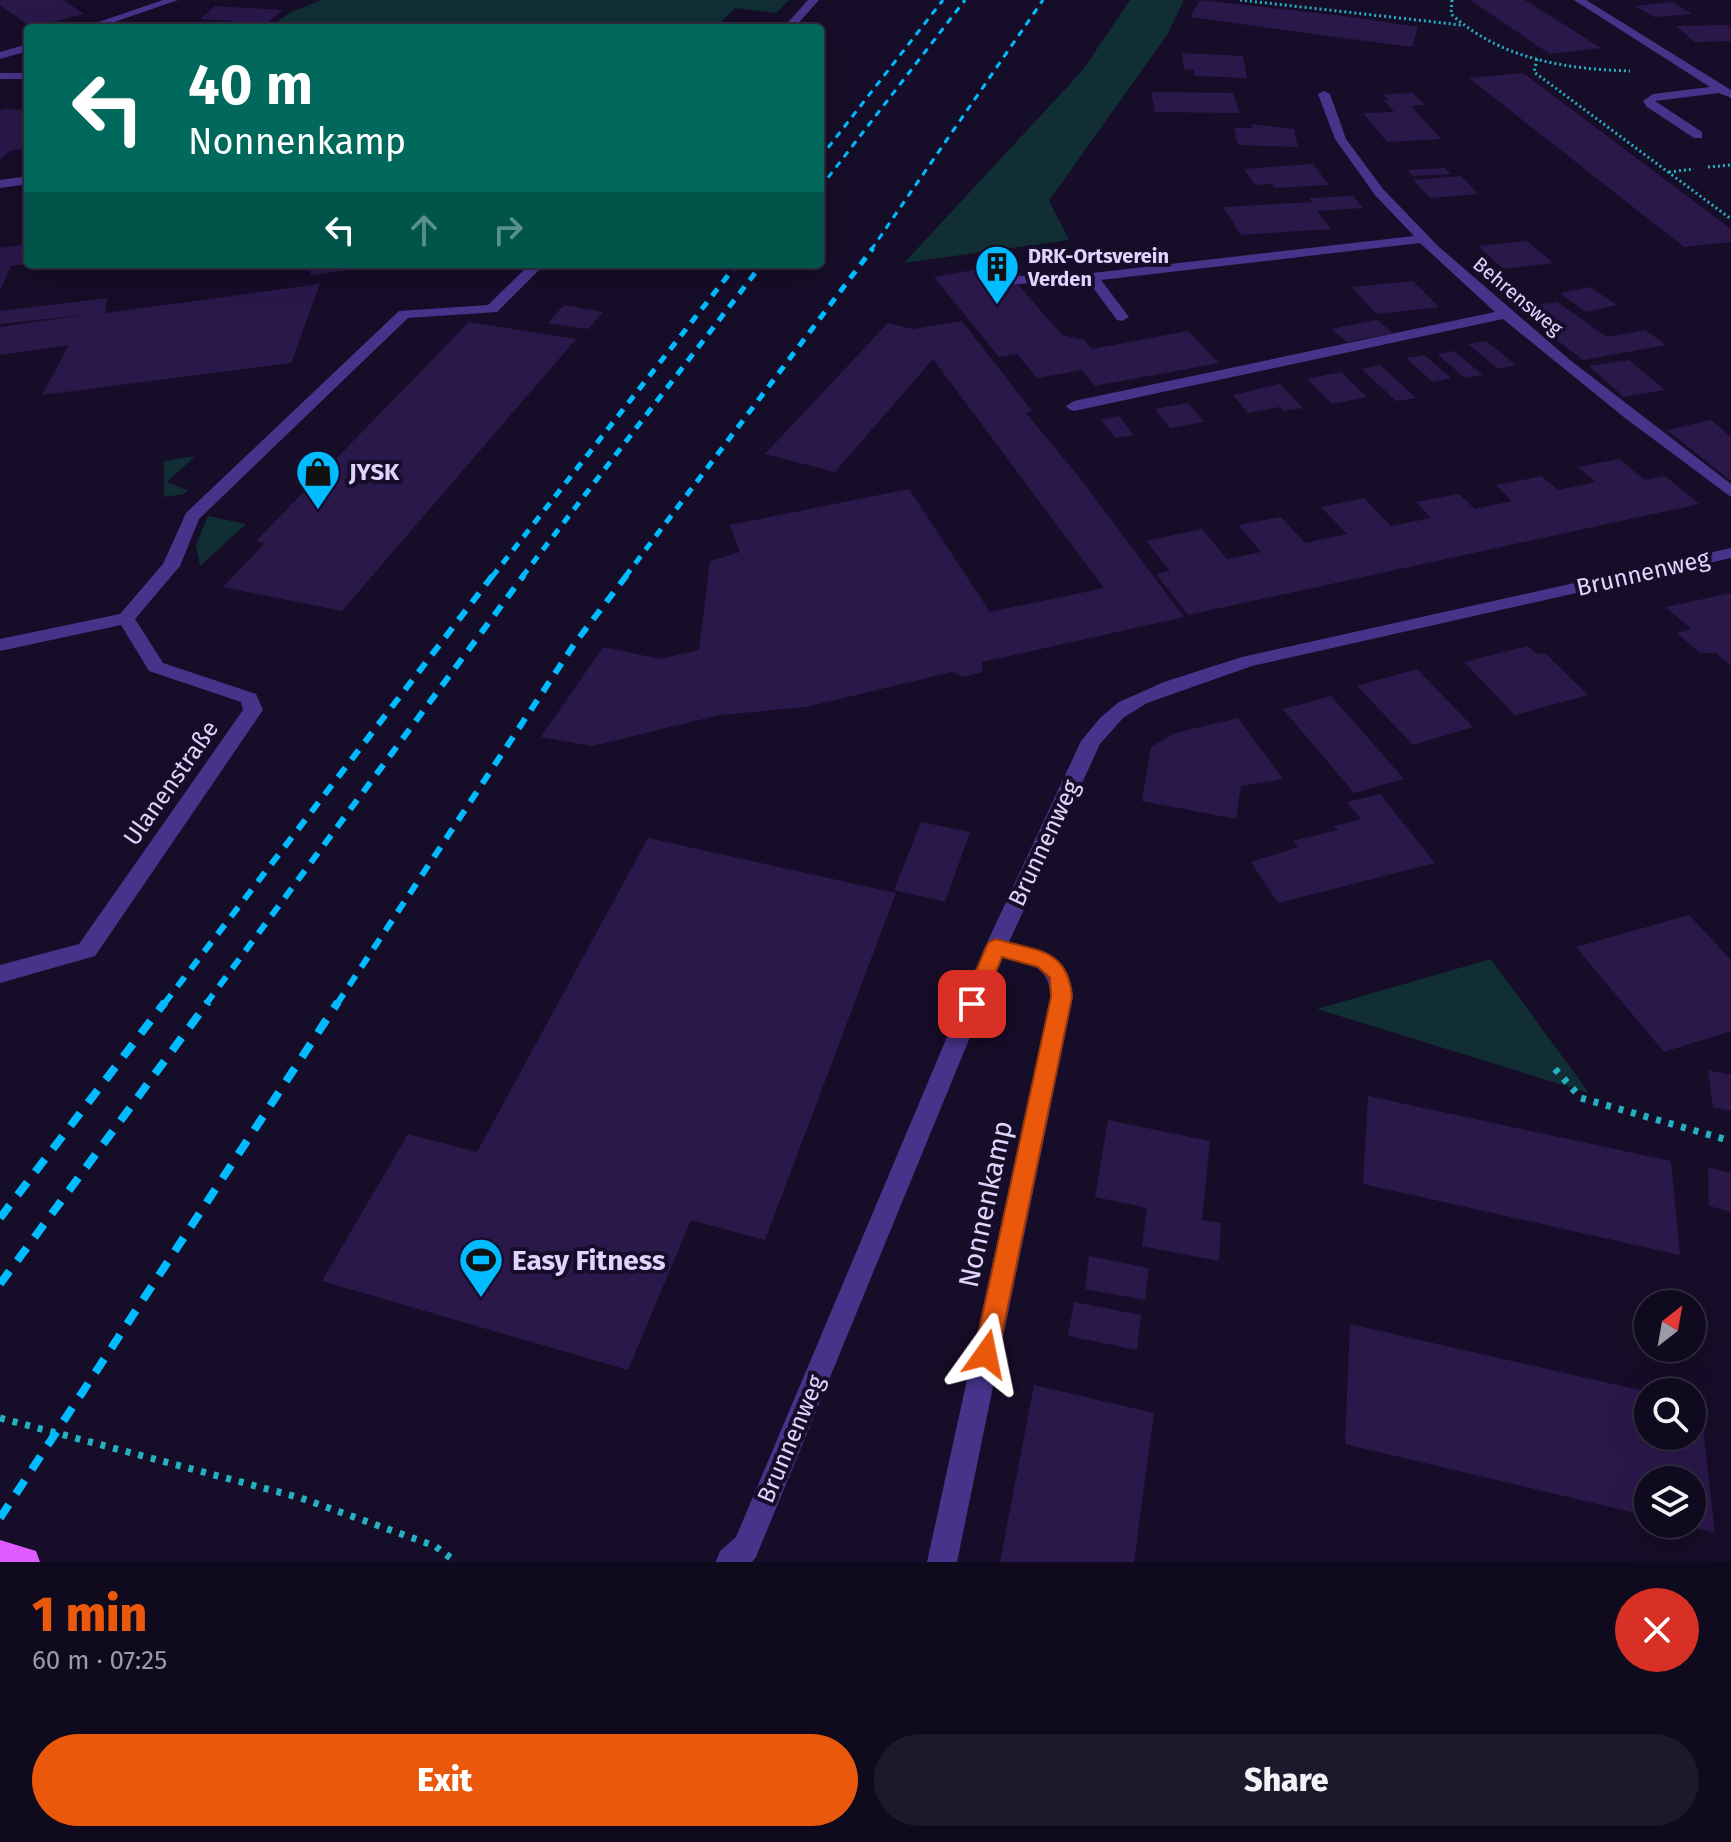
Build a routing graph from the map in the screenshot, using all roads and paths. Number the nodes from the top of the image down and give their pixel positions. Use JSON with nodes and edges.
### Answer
{"nodes":[{"id":1,"x":173,"y":0,"type":"edge"},
{"id":2,"x":814,"y":0,"type":"edge"},
{"id":3,"x":1240,"y":0,"type":"edge"},
{"id":4,"x":1452,"y":0,"type":"edge"},
{"id":5,"x":1579,"y":0,"type":"edge"},
{"id":6,"x":98,"y":24,"type":"edge"},
{"id":7,"x":792,"y":24,"type":"edge"},
{"id":8,"x":1462,"y":26,"type":"junction"},
{"id":9,"x":24,"y":48,"type":"edge"},
{"id":10,"x":0,"y":56,"type":"edge"},
{"id":11,"x":1537,"y":59,"type":"junction"},
{"id":12,"x":1691,"y":71,"type":"junction"},
{"id":13,"x":0,"y":76,"type":"edge"},
{"id":14,"x":24,"y":76,"type":"edge"},
{"id":15,"x":1726,"y":92,"type":"edge"},
{"id":16,"x":1324,"y":94,"type":"dead end"},
{"id":17,"x":1698,"y":135,"type":"dead end"},
{"id":18,"x":24,"y":181,"type":"edge"},
{"id":19,"x":0,"y":184,"type":"edge"},
{"id":20,"x":1731,"y":219,"type":"edge"},
{"id":21,"x":1422,"y":239,"type":"junction"},
{"id":22,"x":534,"y":268,"type":"edge"},
{"id":23,"x":1092,"y":277,"type":"junction"},
{"id":24,"x":1014,"y":280,"type":"dead end"},
{"id":25,"x":1506,"y":314,"type":"junction"},
{"id":26,"x":1122,"y":317,"type":"dead end"},
{"id":27,"x":1074,"y":406,"type":"dead end"},
{"id":28,"x":1731,"y":492,"type":"edge"},
{"id":29,"x":1731,"y":553,"type":"edge"},
{"id":30,"x":126,"y":618,"type":"junction"},
{"id":31,"x":0,"y":645,"type":"edge"},
{"id":32,"x":996,"y":947,"type":"junction"},
{"id":33,"x":0,"y":974,"type":"edge"},
{"id":34,"x":1555,"y":1069,"type":"dead end"},
{"id":35,"x":1731,"y":1141,"type":"edge"},
{"id":36,"x":0,"y":1418,"type":"edge"},
{"id":37,"x":0,"y":1555,"type":"edge"},
{"id":38,"x":25,"y":1562,"type":"edge"},
{"id":39,"x":456,"y":1562,"type":"edge"},
{"id":40,"x":731,"y":1562,"type":"edge"},
{"id":41,"x":942,"y":1562,"type":"edge"}],
"edges":[{"from":1,"to":6,"type":"street"},
{"from":2,"to":7,"type":"street"},
{"from":3,"to":8,"type":"path"},
{"from":4,"to":8,"type":"path"},
{"from":5,"to":12,"type":"street"},
{"from":8,"to":11,"type":"path"},
{"from":9,"to":10,"type":"street"},
{"from":11,"to":12,"type":"path"},
{"from":11,"to":20,"type":"path"},
{"from":12,"to":15,"type":"street"},
{"from":13,"to":14,"type":"street"},
{"from":15,"to":17,"type":"street"},
{"from":16,"to":21,"type":"street","name":"Behrensweg"},
{"from":18,"to":19,"type":"street"},
{"from":21,"to":23,"type":"street"},
{"from":21,"to":25,"type":"street","name":"Behrensweg"},
{"from":22,"to":30,"type":"street"},
{"from":23,"to":24,"type":"street"},
{"from":23,"to":26,"type":"street"},
{"from":25,"to":27,"type":"street"},
{"from":25,"to":28,"type":"street","name":"Behrensweg"},
{"from":29,"to":32,"type":"street","name":"Brunnenweg"},
{"from":30,"to":31,"type":"street"},
{"from":30,"to":33,"type":"street","name":"Ulanenstraße"},
{"from":32,"to":40,"type":"street","name":"Brunnenweg"},
{"from":32,"to":41,"type":"street","name":"Nonnenkamp"},
{"from":34,"to":35,"type":"path"},
{"from":36,"to":39,"type":"path"},
{"from":37,"to":38,"type":"main road"}]}
